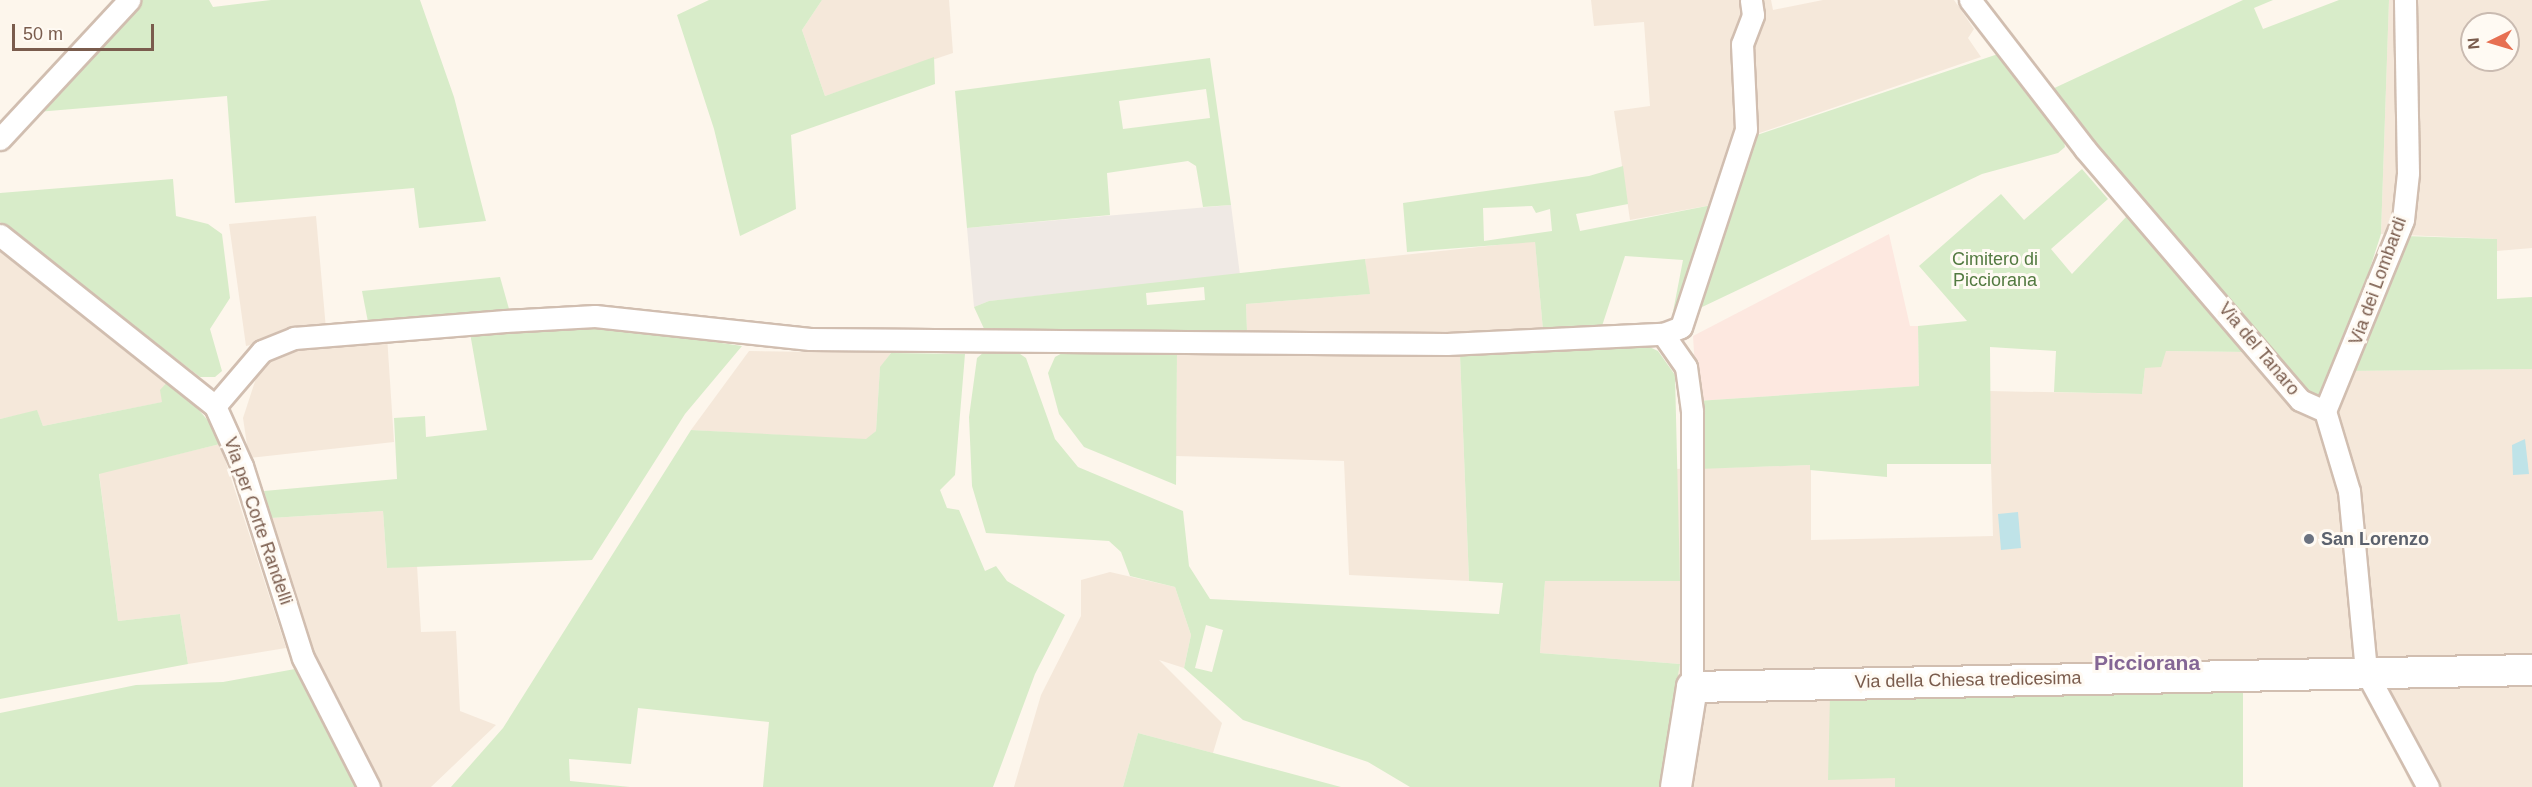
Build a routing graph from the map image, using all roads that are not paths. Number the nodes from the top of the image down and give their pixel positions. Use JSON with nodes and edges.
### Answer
{"nodes":[{"id":1,"x":129,"y":0,"type":"edge"},
{"id":2,"x":1751,"y":0,"type":"edge"},
{"id":3,"x":1970,"y":0,"type":"edge"},
{"id":4,"x":2405,"y":0,"type":"edge"},
{"id":5,"x":0,"y":139,"type":"edge"},
{"id":6,"x":0,"y":235,"type":"edge"},
{"id":7,"x":1663,"y":334,"type":"junction"},
{"id":8,"x":215,"y":406,"type":"junction"},
{"id":9,"x":2325,"y":411,"type":"junction"},
{"id":10,"x":2532,"y":670,"type":"edge"},
{"id":11,"x":2366,"y":672,"type":"junction"},
{"id":12,"x":1692,"y":687,"type":"junction"},
{"id":13,"x":369,"y":787,"type":"edge"},
{"id":14,"x":1676,"y":787,"type":"edge"},
{"id":15,"x":2428,"y":787,"type":"edge"}],
"edges":[{"from":1,"to":5,"type":"street"},
{"from":2,"to":7,"type":"street"},
{"from":3,"to":9,"type":"street","name":"Via del Tanaro"},
{"from":4,"to":9,"type":"street","name":"Via dei Lombardi"},
{"from":6,"to":8,"type":"street","name":"Via per Corte Randelli"},
{"from":7,"to":8,"type":"street"},
{"from":7,"to":12,"type":"street"},
{"from":8,"to":13,"type":"street","name":"Via per Corte Randelli"},
{"from":9,"to":11,"type":"street"},
{"from":10,"to":11,"type":"street","name":"Via della Chiesa tredicesima"},
{"from":11,"to":12,"type":"street","name":"Via della Chiesa tredicesima"},
{"from":11,"to":15,"type":"street"},
{"from":12,"to":14,"type":"street"}]}
